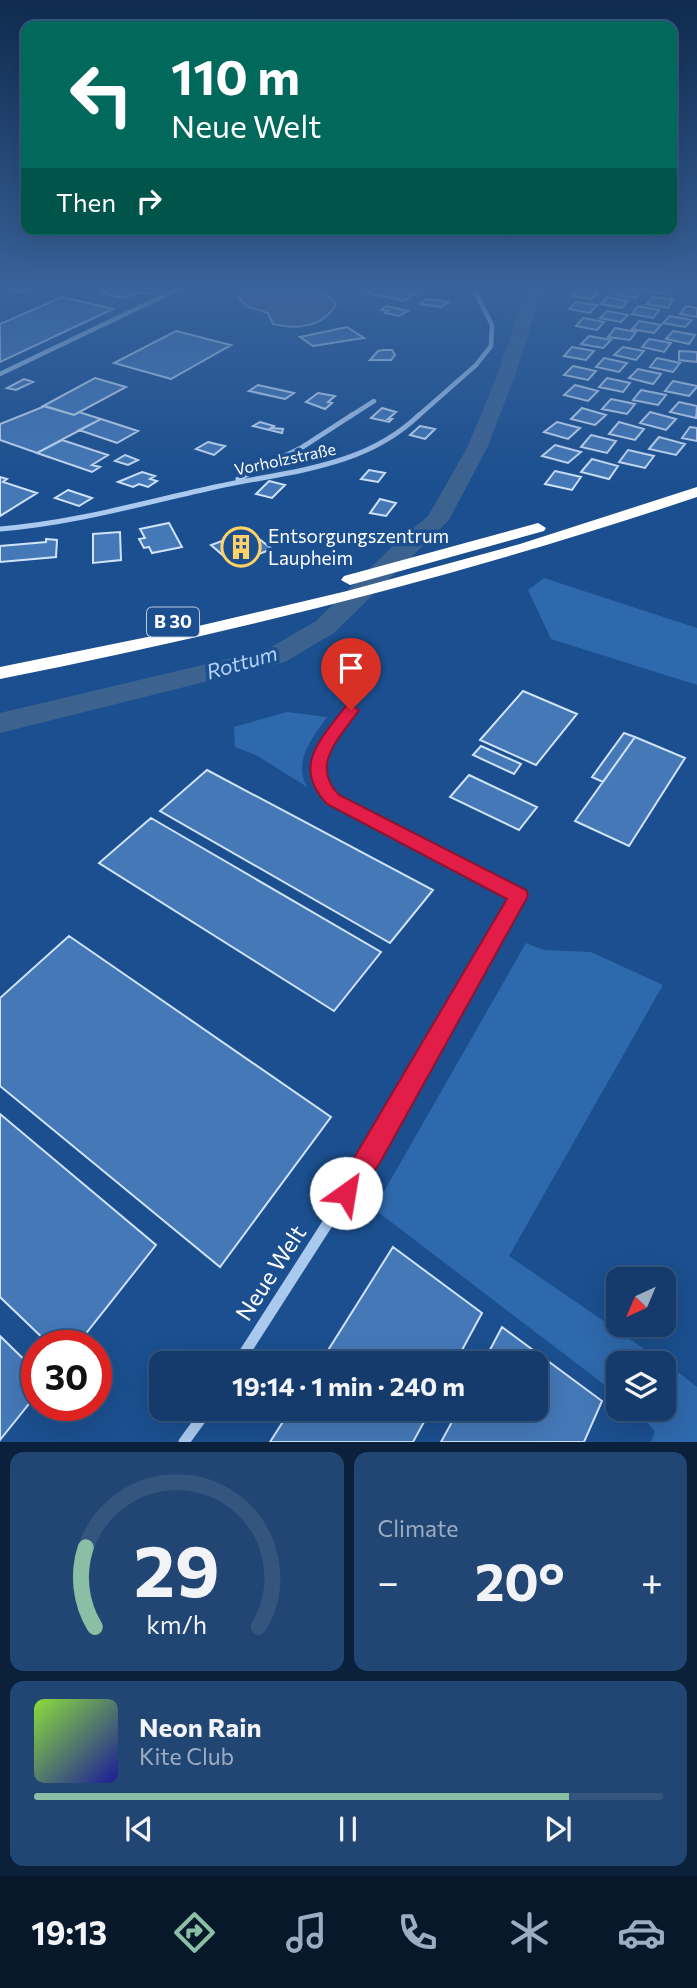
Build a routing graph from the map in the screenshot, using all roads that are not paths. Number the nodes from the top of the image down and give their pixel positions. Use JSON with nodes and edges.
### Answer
{"nodes":[{"id":1,"x":43,"y":353,"type":"edge"},
{"id":2,"x":486,"y":353,"type":"edge"},
{"id":3,"x":0,"y":374,"type":"edge"},
{"id":4,"x":374,"y":401,"type":"dead end"},
{"id":5,"x":697,"y":477,"type":"edge"},
{"id":6,"x":228,"y":484,"type":"junction"},
{"id":7,"x":697,"y":492,"type":"edge"},
{"id":8,"x":0,"y":528,"type":"edge"},
{"id":9,"x":0,"y":658,"type":"edge"},
{"id":10,"x":0,"y":673,"type":"edge"},
{"id":11,"x":351,"y":710,"type":"dead end"},
{"id":12,"x":246,"y":1351,"type":"edge"},
{"id":13,"x":199,"y":1421,"type":"edge"},
{"id":14,"x":184,"y":1442,"type":"edge"}],
"edges":[{"from":1,"to":3,"type":"street"},
{"from":2,"to":6,"type":"street","name":"Vorholzstraße"},
{"from":4,"to":6,"type":"street","name":"Vorholzstraße"},
{"from":5,"to":9,"type":"highway","number":"B 30"},
{"from":6,"to":8,"type":"street","name":"Vorholzstraße"},
{"from":7,"to":10,"type":"highway","number":"B 30"},
{"from":11,"to":12,"type":"street","name":"Neue Welt"},
{"from":13,"to":14,"type":"street"}]}
